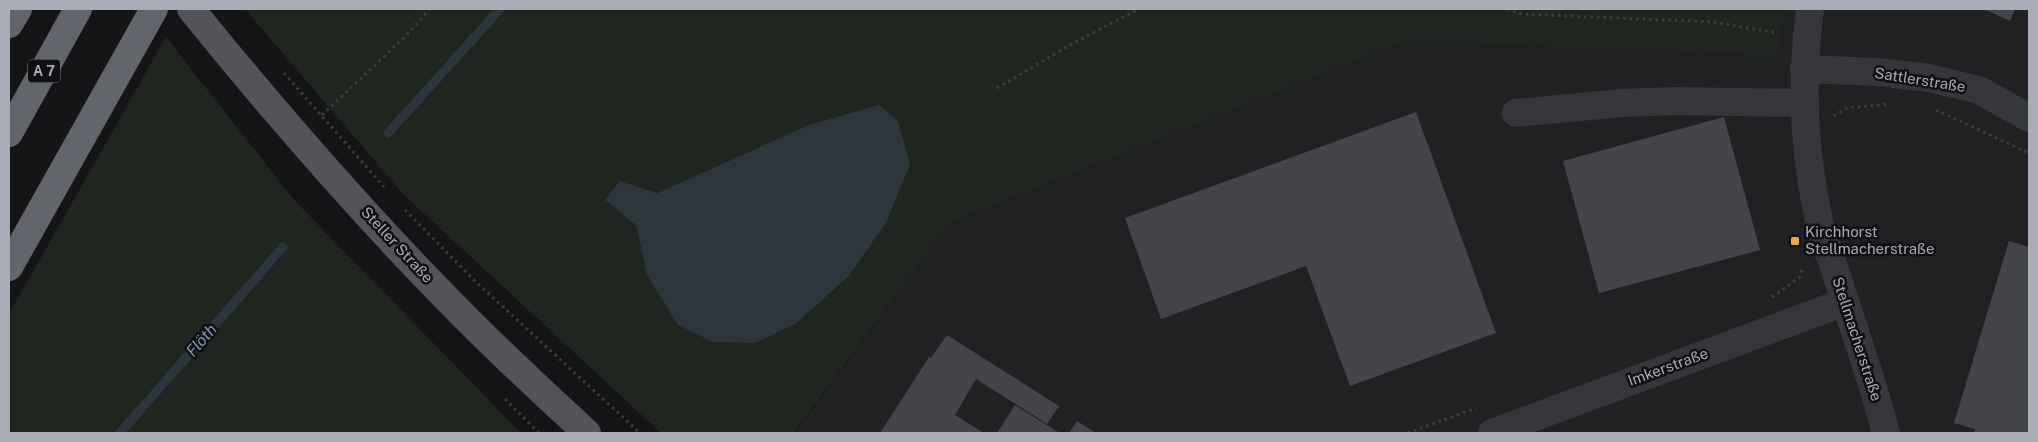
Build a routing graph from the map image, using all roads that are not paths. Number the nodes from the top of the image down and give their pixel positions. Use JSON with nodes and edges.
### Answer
{"nodes":[{"id":1,"x":18,"y":9,"type":"edge"},
{"id":2,"x":78,"y":9,"type":"edge"},
{"id":3,"x":154,"y":9,"type":"edge"},
{"id":4,"x":191,"y":9,"type":"edge"},
{"id":5,"x":1810,"y":9,"type":"edge"},
{"id":6,"x":9,"y":24,"type":"edge"},
{"id":7,"x":1816,"y":69,"type":"junction"},
{"id":8,"x":1803,"y":103,"type":"junction"},
{"id":9,"x":1516,"y":113,"type":"dead end"},
{"id":10,"x":2029,"y":118,"type":"edge"},
{"id":11,"x":9,"y":133,"type":"edge"},
{"id":12,"x":9,"y":267,"type":"edge"},
{"id":13,"x":1845,"y":302,"type":"junction"},
{"id":14,"x":586,"y":433,"type":"edge"},
{"id":15,"x":1492,"y":433,"type":"edge"},
{"id":16,"x":1886,"y":433,"type":"edge"}],
"edges":[{"from":1,"to":6,"type":"highway"},
{"from":2,"to":11,"type":"highway","number":"A 7"},
{"from":3,"to":12,"type":"highway"},
{"from":4,"to":14,"type":"main road","name":"Steller Straße"},
{"from":5,"to":7,"type":"street","name":"Stellmacherstraße"},
{"from":7,"to":8,"type":"street","name":"Stellmacherstraße"},
{"from":7,"to":10,"type":"street","name":"Sattlerstraße"},
{"from":8,"to":9,"type":"street"},
{"from":8,"to":13,"type":"street","name":"Stellmacherstraße"},
{"from":13,"to":15,"type":"street","name":"Imkerstraße"},
{"from":13,"to":16,"type":"street","name":"Stellmacherstraße"}]}
